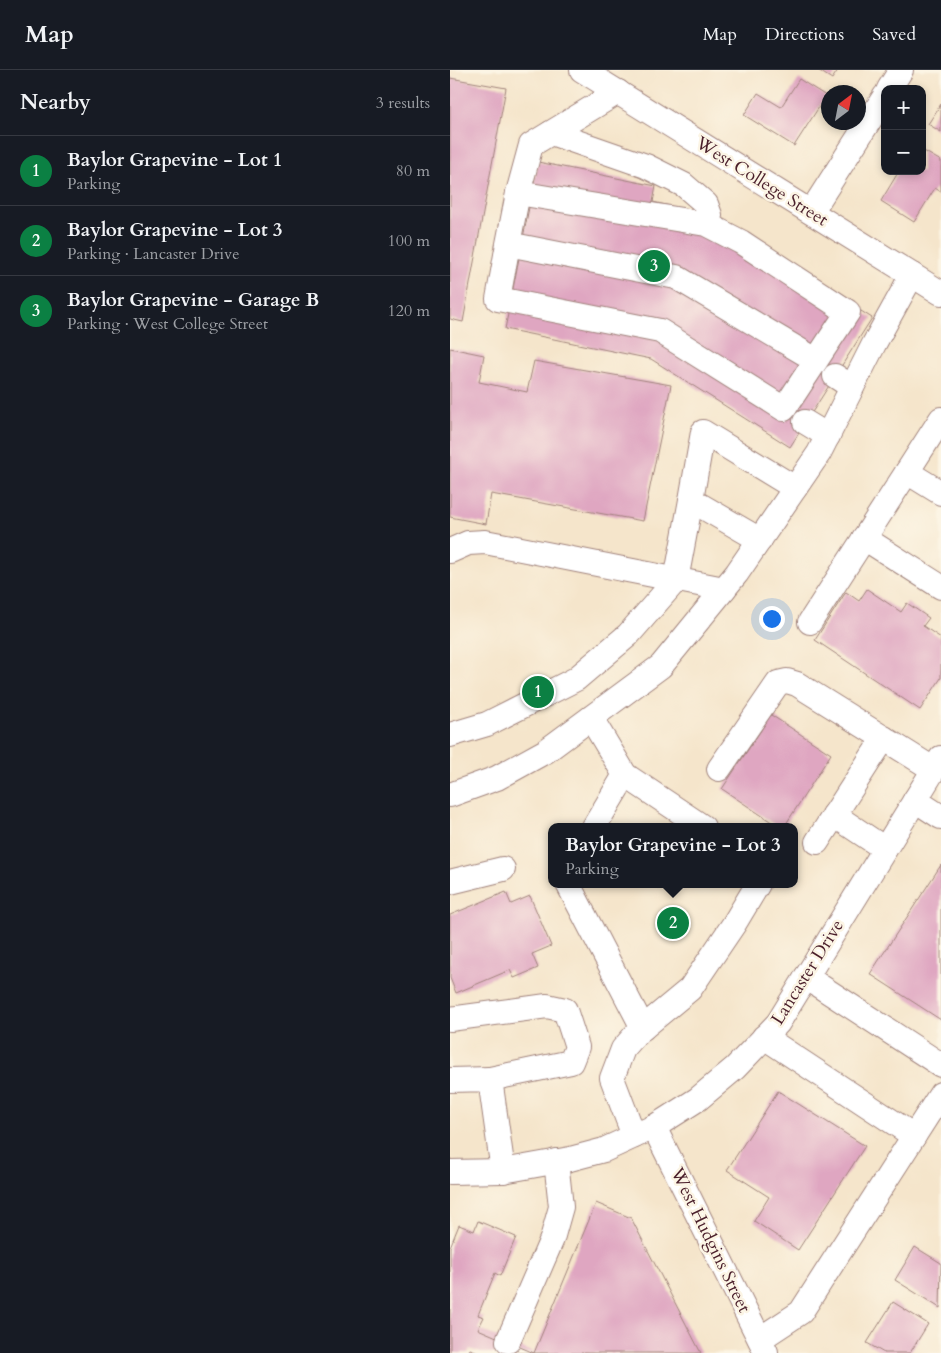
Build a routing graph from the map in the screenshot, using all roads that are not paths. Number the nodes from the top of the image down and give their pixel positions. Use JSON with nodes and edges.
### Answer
{"nodes":[{"id":1,"x":582,"y":70,"type":"edge"},
{"id":2,"x":901,"y":70,"type":"edge"},
{"id":3,"x":892,"y":85,"type":"edge"},
{"id":4,"x":618,"y":92,"type":"junction"},
{"id":5,"x":881,"y":102,"type":"edge"},
{"id":6,"x":551,"y":133,"type":"junction"},
{"id":7,"x":518,"y":193,"type":"junction"},
{"id":8,"x":811,"y":212,"type":"junction"},
{"id":9,"x":710,"y":215,"type":"dead end"},
{"id":10,"x":508,"y":244,"type":"junction"},
{"id":11,"x":912,"y":275,"type":"junction"},
{"id":12,"x":941,"y":294,"type":"edge"},
{"id":13,"x":816,"y":360,"type":"junction"},
{"id":14,"x":941,"y":419,"type":"edge"},
{"id":15,"x":805,"y":422,"type":"dead end"},
{"id":16,"x":828,"y":436,"type":"junction"},
{"id":17,"x":907,"y":472,"type":"junction"},
{"id":18,"x":795,"y":488,"type":"junction"},
{"id":19,"x":941,"y":493,"type":"edge"},
{"id":20,"x":690,"y":500,"type":"junction"},
{"id":21,"x":864,"y":538,"type":"junction"},
{"id":22,"x":760,"y":540,"type":"junction"},
{"id":23,"x":450,"y":551,"type":"edge"},
{"id":24,"x":676,"y":580,"type":"junction"},
{"id":25,"x":941,"y":588,"type":"edge"},
{"id":26,"x":724,"y":590,"type":"junction"},
{"id":27,"x":810,"y":622,"type":"dead end"},
{"id":28,"x":591,"y":718,"type":"junction"},
{"id":29,"x":450,"y":735,"type":"edge"},
{"id":30,"x":884,"y":738,"type":"junction"},
{"id":31,"x":937,"y":764,"type":"edge"},
{"id":32,"x":720,"y":769,"type":"dead end"},
{"id":33,"x":625,"y":775,"type":"junction"},
{"id":34,"x":450,"y":795,"type":"edge"},
{"id":35,"x":914,"y":800,"type":"junction"},
{"id":36,"x":834,"y":815,"type":"junction"},
{"id":37,"x":941,"y":817,"type":"edge"},
{"id":38,"x":596,"y":823,"type":"edge"},
{"id":39,"x":697,"y":823,"type":"edge"},
{"id":40,"x":816,"y":842,"type":"dead end"},
{"id":41,"x":884,"y":849,"type":"junction"},
{"id":42,"x":503,"y":870,"type":"dead end"},
{"id":43,"x":450,"y":882,"type":"edge"},
{"id":44,"x":570,"y":888,"type":"edge"},
{"id":45,"x":756,"y":888,"type":"edge"},
{"id":46,"x":806,"y":977,"type":"junction"},
{"id":47,"x":450,"y":1019,"type":"edge"},
{"id":48,"x":643,"y":1028,"type":"junction"},
{"id":49,"x":764,"y":1037,"type":"junction"},
{"id":50,"x":941,"y":1065,"type":"edge"},
{"id":51,"x":490,"y":1078,"type":"junction"},
{"id":52,"x":450,"y":1080,"type":"edge"},
{"id":53,"x":941,"y":1094,"type":"edge"},
{"id":54,"x":644,"y":1132,"type":"junction"},
{"id":55,"x":914,"y":1136,"type":"junction"},
{"id":56,"x":556,"y":1161,"type":"junction"},
{"id":57,"x":503,"y":1171,"type":"junction"},
{"id":58,"x":450,"y":1172,"type":"edge"},
{"id":59,"x":508,"y":1342,"type":"dead end"},
{"id":60,"x":763,"y":1346,"type":"edge"}],
"edges":[{"from":1,"to":4,"type":"street","name":"West College Street"},
{"from":2,"to":3,"type":"street"},
{"from":4,"to":6,"type":"street"},
{"from":4,"to":8,"type":"street","name":"West College Street"},
{"from":5,"to":8,"type":"street"},
{"from":6,"to":7,"type":"street"},
{"from":6,"to":9,"type":"street"},
{"from":7,"to":10,"type":"street"},
{"from":7,"to":13,"type":"street"},
{"from":8,"to":11,"type":"street","name":"West College Street"},
{"from":10,"to":13,"type":"street"},
{"from":10,"to":13,"type":"street"},
{"from":11,"to":12,"type":"street","name":"West College Street"},
{"from":11,"to":16,"type":"street"},
{"from":14,"to":17,"type":"street"},
{"from":15,"to":16,"type":"street"},
{"from":16,"to":18,"type":"street"},
{"from":17,"to":19,"type":"street"},
{"from":17,"to":21,"type":"street"},
{"from":18,"to":20,"type":"street"},
{"from":18,"to":22,"type":"street"},
{"from":20,"to":22,"type":"street"},
{"from":20,"to":24,"type":"street"},
{"from":21,"to":25,"type":"street"},
{"from":21,"to":27,"type":"street"},
{"from":22,"to":26,"type":"street"},
{"from":23,"to":24,"type":"street"},
{"from":24,"to":26,"type":"street"},
{"from":24,"to":29,"type":"street"},
{"from":26,"to":28,"type":"street"},
{"from":28,"to":33,"type":"street"},
{"from":28,"to":34,"type":"street"},
{"from":30,"to":31,"type":"street"},
{"from":30,"to":32,"type":"street"},
{"from":30,"to":36,"type":"street"},
{"from":31,"to":35,"type":"street","name":"Lancaster Drive"},
{"from":33,"to":38,"type":"street"},
{"from":33,"to":39,"type":"street"},
{"from":35,"to":37,"type":"street"},
{"from":35,"to":41,"type":"street","name":"Lancaster Drive"},
{"from":36,"to":40,"type":"street"},
{"from":36,"to":41,"type":"street"},
{"from":41,"to":46,"type":"street","name":"Lancaster Drive"},
{"from":42,"to":43,"type":"street"},
{"from":44,"to":48,"type":"street"},
{"from":45,"to":48,"type":"street","name":"West Hudgins Street"},
{"from":46,"to":49,"type":"street","name":"Lancaster Drive"},
{"from":46,"to":50,"type":"street"},
{"from":47,"to":51,"type":"street"},
{"from":48,"to":54,"type":"street","name":"West Hudgins Street"},
{"from":49,"to":54,"type":"street","name":"Lancaster Drive"},
{"from":49,"to":55,"type":"street"},
{"from":51,"to":52,"type":"street"},
{"from":51,"to":57,"type":"street"},
{"from":53,"to":55,"type":"street"},
{"from":54,"to":56,"type":"street","name":"Lancaster Drive"},
{"from":54,"to":60,"type":"street","name":"West Hudgins Street"},
{"from":55,"to":60,"type":"street"},
{"from":56,"to":57,"type":"street","name":"Lancaster Drive"},
{"from":56,"to":59,"type":"street"},
{"from":57,"to":58,"type":"street","name":"Lancaster Drive"}]}
